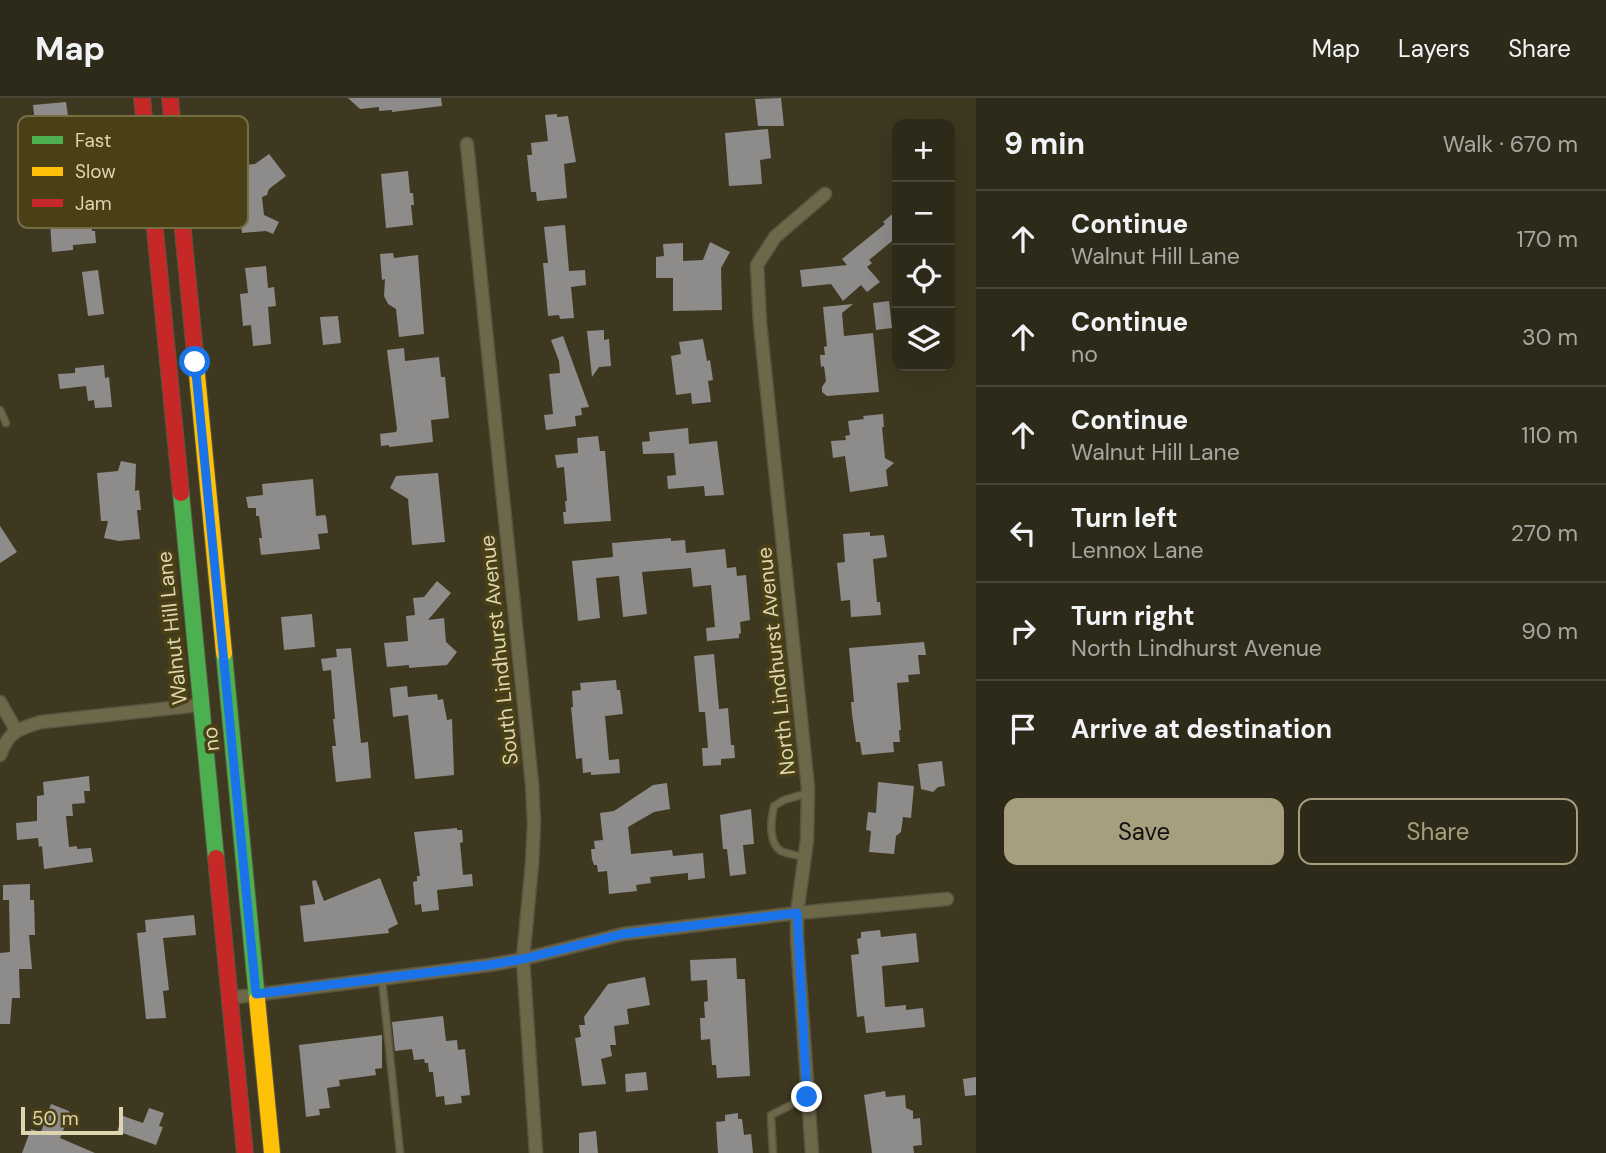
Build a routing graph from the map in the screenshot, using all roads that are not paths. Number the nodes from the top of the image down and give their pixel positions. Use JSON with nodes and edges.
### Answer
{"nodes":[{"id":1,"x":142,"y":98,"type":"edge"},
{"id":2,"x":170,"y":98,"type":"edge"},
{"id":3,"x":144,"y":116,"type":"edge"},
{"id":4,"x":172,"y":116,"type":"edge"},
{"id":5,"x":467,"y":144,"type":"dead end"},
{"id":6,"x":825,"y":194,"type":"dead end"},
{"id":7,"x":155,"y":228,"type":"edge"},
{"id":8,"x":182,"y":228,"type":"edge"},
{"id":9,"x":195,"y":362,"type":"junction"},
{"id":10,"x":168,"y":365,"type":"junction"},
{"id":11,"x":0,"y":410,"type":"edge"},
{"id":12,"x":6,"y":423,"type":"dead end"},
{"id":13,"x":228,"y":701,"type":"junction"},
{"id":14,"x":0,"y":702,"type":"edge"},
{"id":15,"x":200,"y":705,"type":"junction"},
{"id":16,"x":16,"y":730,"type":"junction"},
{"id":17,"x":0,"y":755,"type":"edge"},
{"id":18,"x":808,"y":793,"type":"junction"},
{"id":19,"x":804,"y":857,"type":"junction"},
{"id":20,"x":947,"y":899,"type":"dead end"},
{"id":21,"x":797,"y":913,"type":"junction"},
{"id":22,"x":523,"y":959,"type":"junction"},
{"id":23,"x":382,"y":979,"type":"junction"},
{"id":24,"x":256,"y":994,"type":"junction"},
{"id":25,"x":229,"y":998,"type":"junction"},
{"id":26,"x":807,"y":1097,"type":"junction"},
{"id":27,"x":245,"y":1153,"type":"edge"},
{"id":28,"x":272,"y":1153,"type":"edge"},
{"id":29,"x":400,"y":1153,"type":"edge"},
{"id":30,"x":536,"y":1153,"type":"edge"},
{"id":31,"x":773,"y":1153,"type":"edge"},
{"id":32,"x":812,"y":1153,"type":"edge"}],
"edges":[{"from":1,"to":3,"type":"main road","name":"Walnut Hill Lane"},
{"from":2,"to":4,"type":"main road"},
{"from":5,"to":22,"type":"street","name":"South Lindhurst Avenue"},
{"from":6,"to":18,"type":"street","name":"North Lindhurst Avenue"},
{"from":7,"to":10,"type":"main road","name":"Walnut Hill Lane"},
{"from":8,"to":9,"type":"main road"},
{"from":9,"to":10,"type":"main road"},
{"from":9,"to":13,"type":"main road"},
{"from":10,"to":15,"type":"main road","name":"Walnut Hill Lane"},
{"from":11,"to":12,"type":"lane"},
{"from":13,"to":15,"type":"main road"},
{"from":13,"to":24,"type":"main road","name":"no"},
{"from":14,"to":16,"type":"street"},
{"from":15,"to":16,"type":"street"},
{"from":15,"to":25,"type":"main road","name":"Walnut Hill Lane"},
{"from":16,"to":17,"type":"street"},
{"from":18,"to":19,"type":"street","name":"North Lindhurst Avenue"},
{"from":18,"to":19,"type":"lane"},
{"from":19,"to":21,"type":"street","name":"North Lindhurst Avenue"},
{"from":20,"to":21,"type":"street"},
{"from":21,"to":22,"type":"street"},
{"from":21,"to":26,"type":"street","name":"North Lindhurst Avenue"},
{"from":22,"to":23,"type":"street"},
{"from":22,"to":30,"type":"street","name":"South Lindhurst Avenue"},
{"from":23,"to":24,"type":"street"},
{"from":23,"to":29,"type":"lane"},
{"from":24,"to":25,"type":"street"},
{"from":24,"to":28,"type":"main road"},
{"from":25,"to":27,"type":"main road","name":"Walnut Hill Lane"},
{"from":26,"to":31,"type":"lane"},
{"from":26,"to":32,"type":"street","name":"North Lindhurst Avenue"}]}
